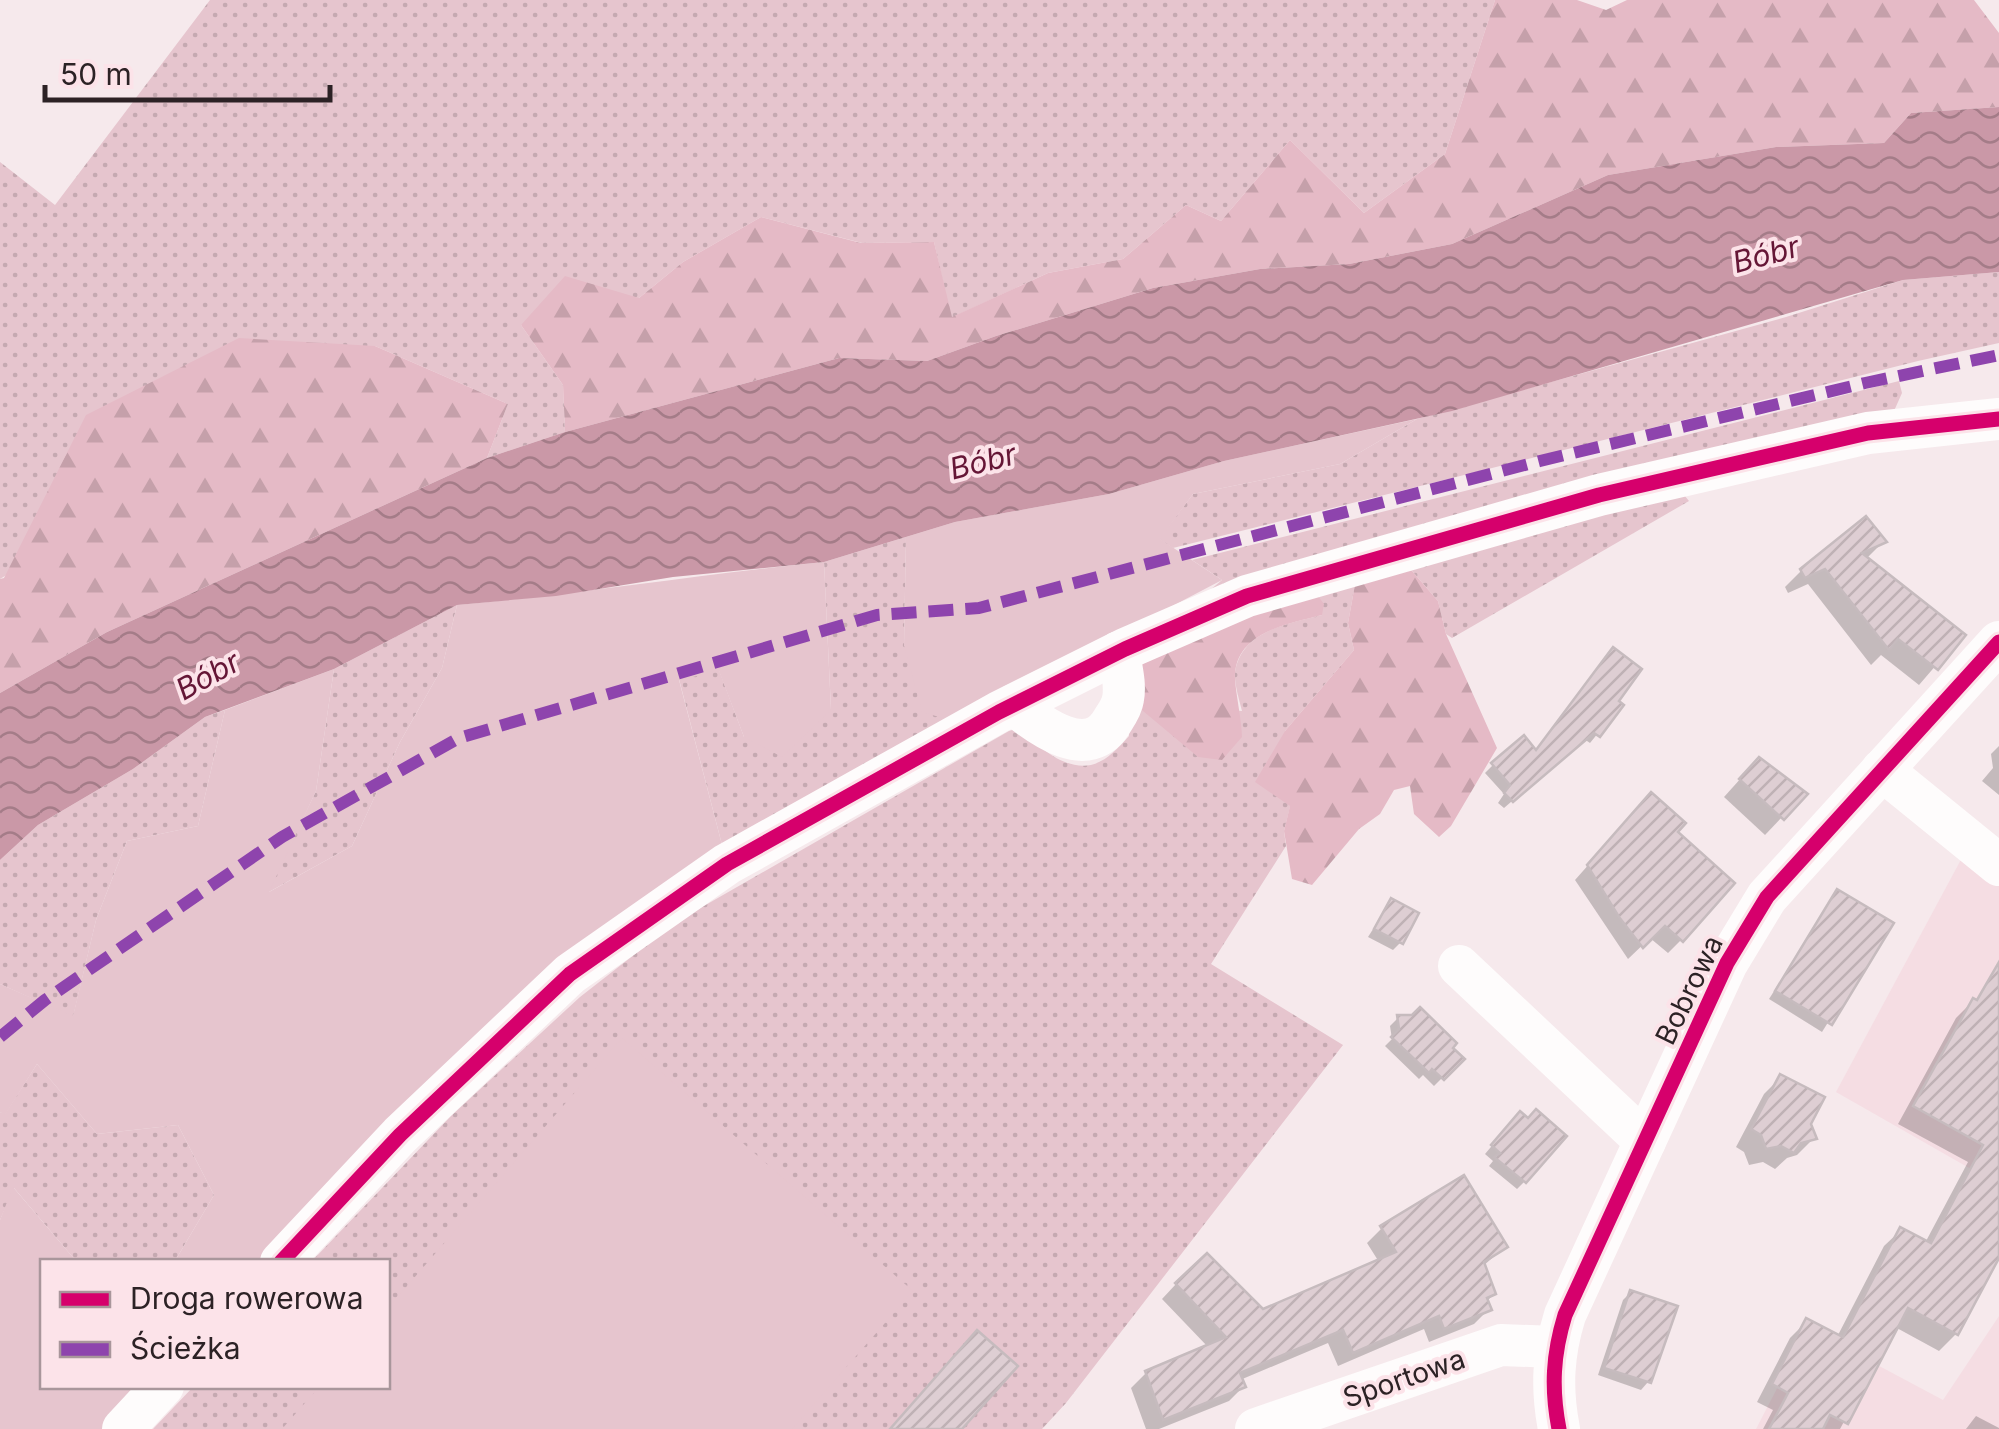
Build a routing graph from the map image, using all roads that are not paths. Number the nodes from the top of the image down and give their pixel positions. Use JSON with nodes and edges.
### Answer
{"nodes":[{"id":1,"x":1999,"y":419,"type":"edge"},
{"id":2,"x":1999,"y":642,"type":"edge"},
{"id":3,"x":1119,"y":652,"type":"junction"},
{"id":4,"x":1014,"y":705,"type":"junction"},
{"id":5,"x":1882,"y":770,"type":"junction"},
{"id":6,"x":1999,"y":866,"type":"edge"},
{"id":7,"x":1459,"y":966,"type":"dead end"},
{"id":8,"x":1645,"y":1141,"type":"junction"},
{"id":9,"x":284,"y":1259,"type":"edge"},
{"id":10,"x":1556,"y":1346,"type":"junction"},
{"id":11,"x":160,"y":1389,"type":"edge"},
{"id":12,"x":122,"y":1429,"type":"edge"},
{"id":13,"x":1256,"y":1429,"type":"edge"},
{"id":14,"x":1559,"y":1429,"type":"edge"}],
"edges":[{"from":1,"to":3,"type":"street"},
{"from":2,"to":5,"type":"street","name":"Bobrowa"},
{"from":3,"to":4,"type":"street"},
{"from":3,"to":4,"type":"street"},
{"from":4,"to":9,"type":"street"},
{"from":5,"to":6,"type":"street"},
{"from":5,"to":8,"type":"street","name":"Bobrowa"},
{"from":7,"to":8,"type":"street"},
{"from":8,"to":10,"type":"street","name":"Bobrowa"},
{"from":10,"to":13,"type":"street","name":"Sportowa"},
{"from":10,"to":14,"type":"street","name":"Bobrowa"},
{"from":11,"to":12,"type":"street"}]}
